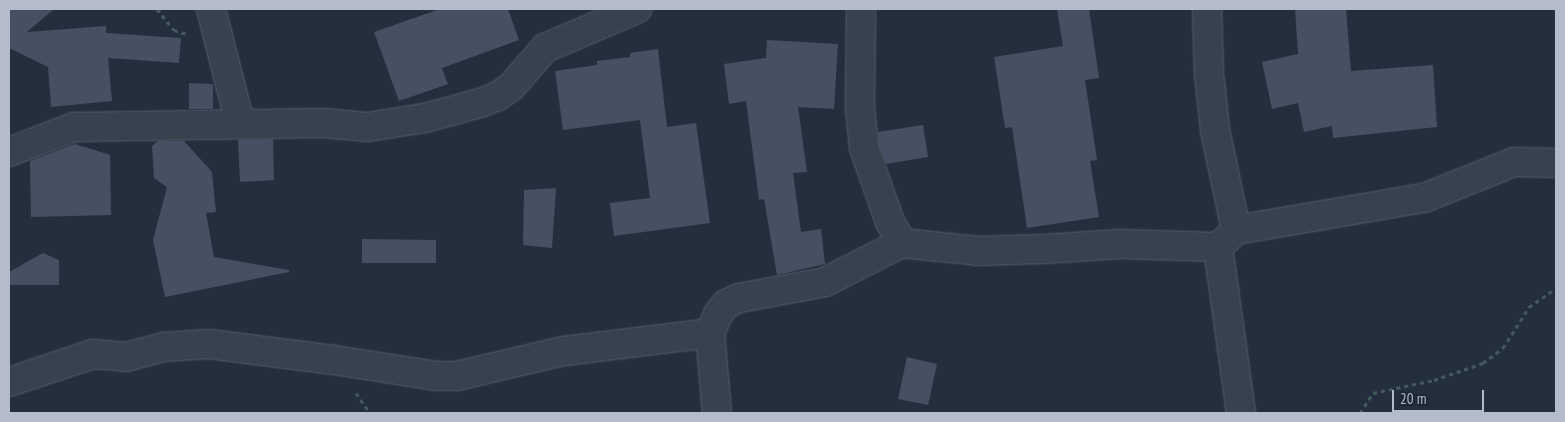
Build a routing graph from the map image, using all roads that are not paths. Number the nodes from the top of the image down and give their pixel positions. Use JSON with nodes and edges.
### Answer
{"nodes":[{"id":1,"x":211,"y":9,"type":"edge"},
{"id":2,"x":637,"y":9,"type":"edge"},
{"id":3,"x":860,"y":9,"type":"edge"},
{"id":4,"x":1207,"y":9,"type":"edge"},
{"id":5,"x":240,"y":123,"type":"junction"},
{"id":6,"x":9,"y":152,"type":"edge"},
{"id":7,"x":1556,"y":163,"type":"edge"},
{"id":8,"x":1227,"y":238,"type":"junction"},
{"id":9,"x":902,"y":243,"type":"junction"},
{"id":10,"x":710,"y":333,"type":"junction"},
{"id":11,"x":9,"y":382,"type":"edge"},
{"id":12,"x":717,"y":413,"type":"edge"},
{"id":13,"x":1241,"y":413,"type":"edge"}],
"edges":[{"from":1,"to":5,"type":"street"},
{"from":2,"to":5,"type":"street"},
{"from":3,"to":9,"type":"street"},
{"from":4,"to":8,"type":"street"},
{"from":5,"to":6,"type":"street"},
{"from":7,"to":8,"type":"street"},
{"from":8,"to":9,"type":"street"},
{"from":8,"to":13,"type":"street"},
{"from":9,"to":10,"type":"street"},
{"from":10,"to":11,"type":"street"},
{"from":10,"to":12,"type":"street"}]}
